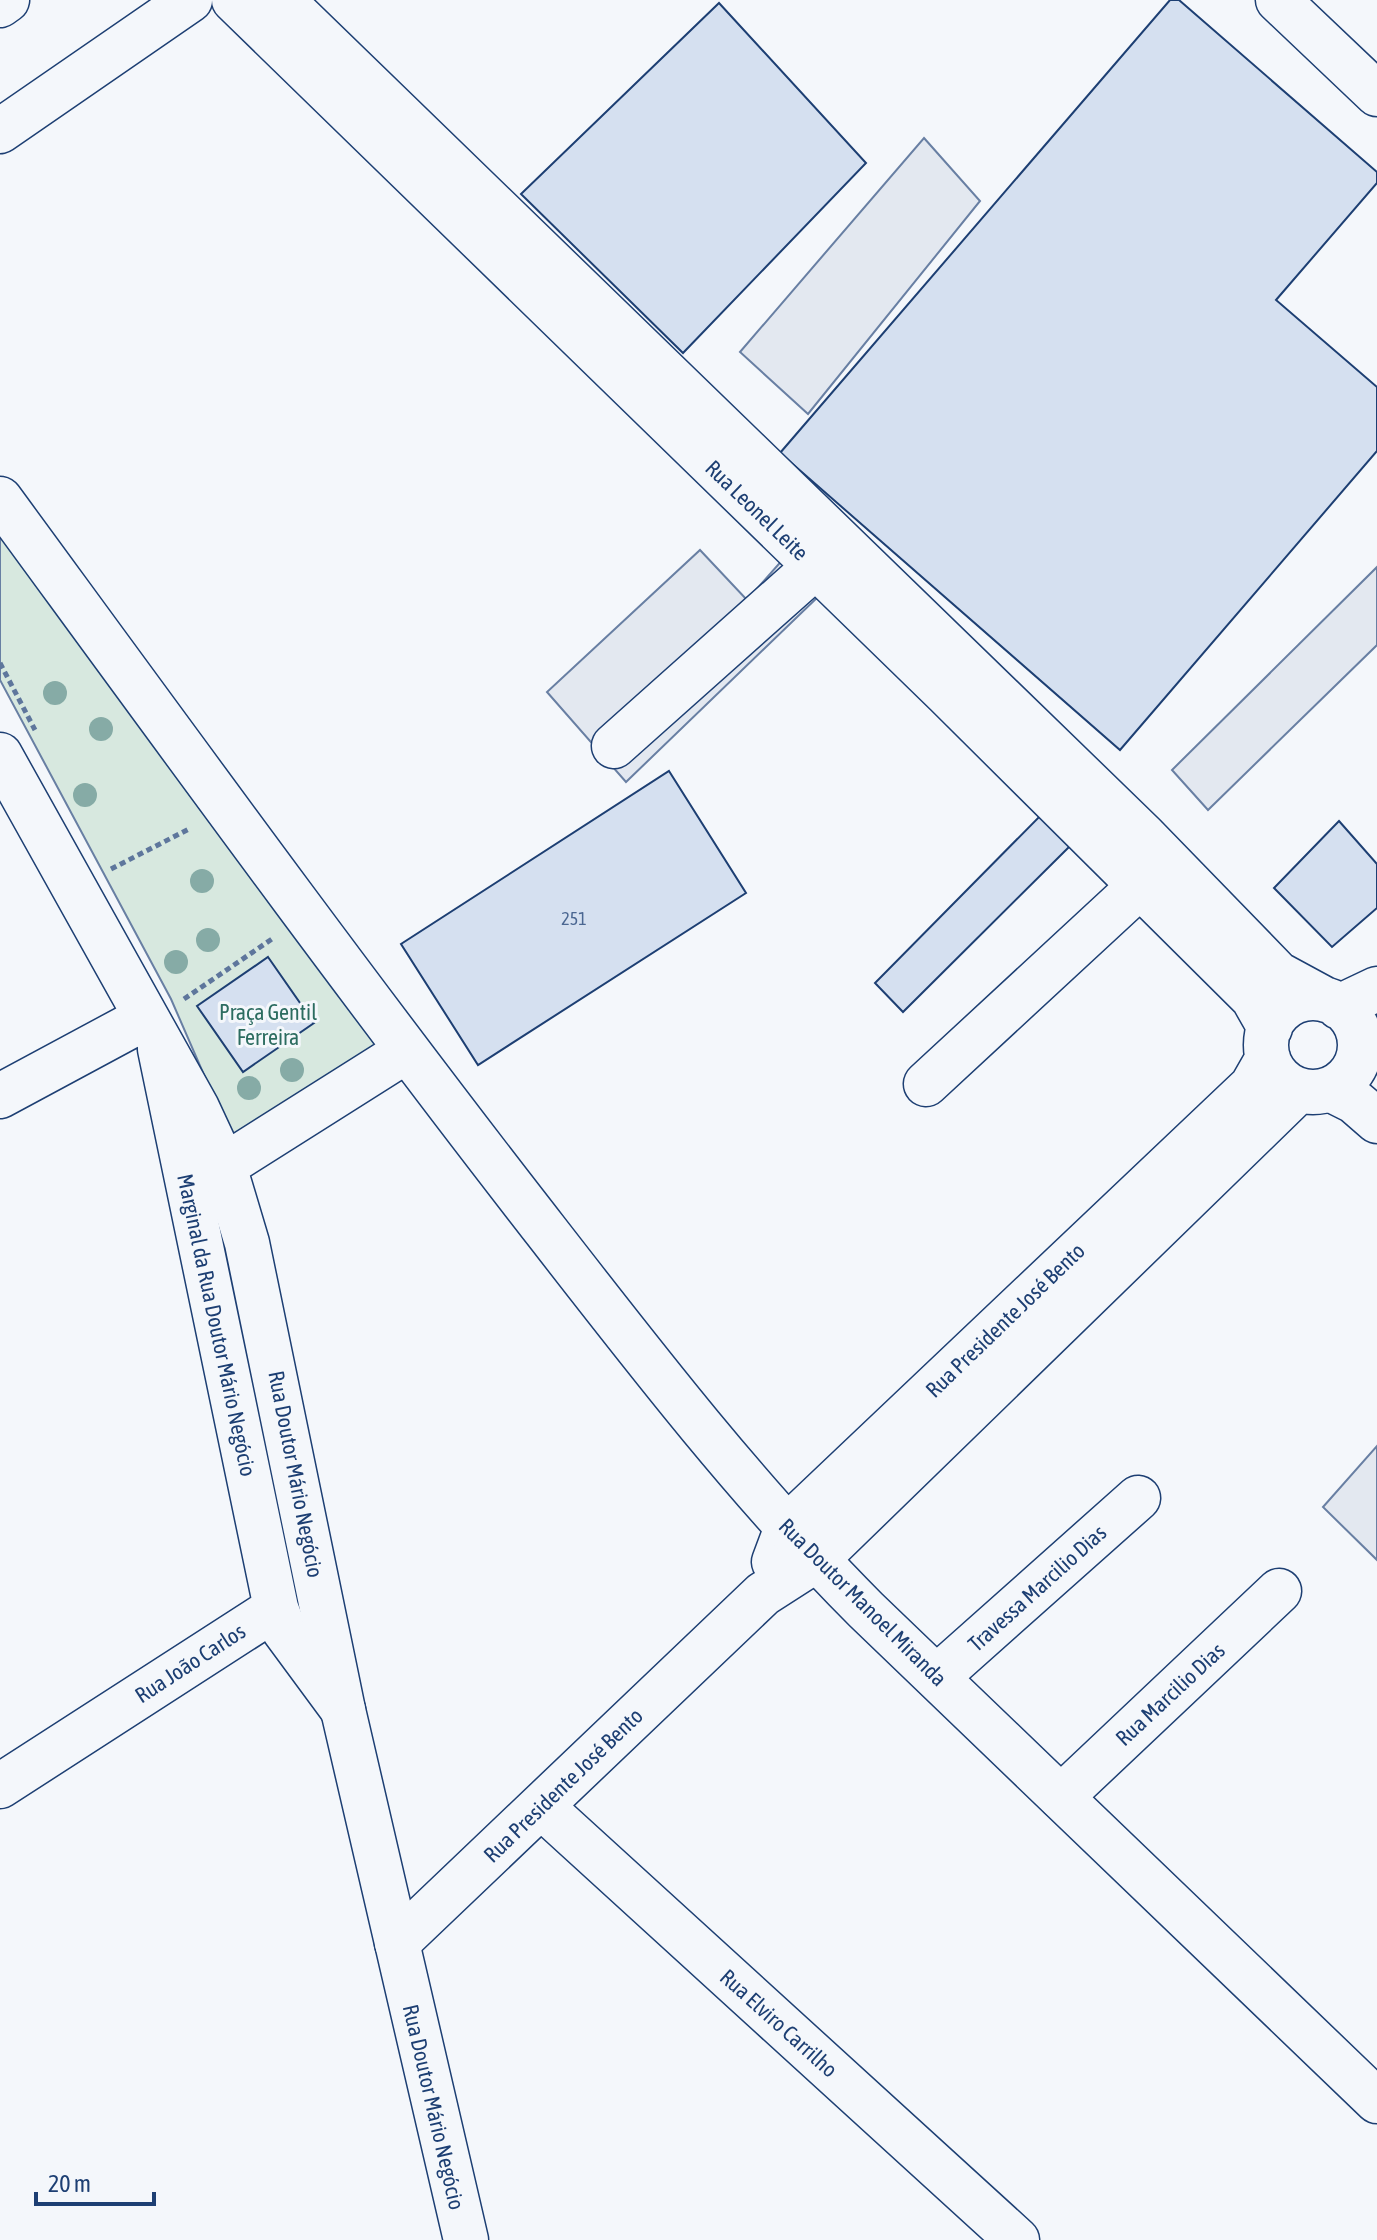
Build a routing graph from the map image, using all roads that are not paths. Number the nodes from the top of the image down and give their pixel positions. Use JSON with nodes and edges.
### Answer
{"nodes":[{"id":1,"x":7,"y":0,"type":"edge"},
{"id":2,"x":190,"y":0,"type":"edge"},
{"id":3,"x":234,"y":0,"type":"edge"},
{"id":4,"x":282,"y":0,"type":"edge"},
{"id":5,"x":1278,"y":0,"type":"edge"},
{"id":6,"x":0,"y":5,"type":"edge"},
{"id":7,"x":1377,"y":94,"type":"edge"},
{"id":8,"x":0,"y":131,"type":"edge"},
{"id":9,"x":480,"y":216,"type":"junction"},
{"id":10,"x":721,"y":450,"type":"junction"},
{"id":11,"x":0,"y":499,"type":"edge"},
{"id":12,"x":816,"y":566,"type":"junction"},
{"id":13,"x":960,"y":681,"type":"junction"},
{"id":14,"x":614,"y":746,"type":"dead end"},
{"id":15,"x":0,"y":755,"type":"edge"},
{"id":16,"x":1140,"y":886,"type":"junction"},
{"id":17,"x":159,"y":1016,"type":"junction"},
{"id":18,"x":1359,"y":1021,"type":"edge"},
{"id":19,"x":1269,"y":1043,"type":"junction"},
{"id":20,"x":406,"y":1051,"type":"junction"},
{"id":21,"x":926,"y":1084,"type":"dead end"},
{"id":22,"x":1315,"y":1090,"type":"junction"},
{"id":23,"x":0,"y":1096,"type":"edge"},
{"id":24,"x":1377,"y":1121,"type":"edge"},
{"id":25,"x":224,"y":1166,"type":"junction"},
{"id":26,"x":1138,"y":1498,"type":"dead end"},
{"id":27,"x":787,"y":1527,"type":"junction"},
{"id":28,"x":816,"y":1560,"type":"junction"},
{"id":29,"x":1279,"y":1591,"type":"dead end"},
{"id":30,"x":763,"y":1594,"type":"junction"},
{"id":31,"x":276,"y":1608,"type":"junction"},
{"id":32,"x":937,"y":1677,"type":"junction"},
{"id":33,"x":343,"y":1710,"type":"junction"},
{"id":34,"x":0,"y":1786,"type":"edge"},
{"id":35,"x":1061,"y":1797,"type":"junction"},
{"id":36,"x":541,"y":1806,"type":"junction"},
{"id":37,"x":397,"y":1943,"type":"junction"},
{"id":38,"x":1377,"y":2101,"type":"edge"},
{"id":39,"x":466,"y":2240,"type":"edge"},
{"id":40,"x":482,"y":2240,"type":"edge"},
{"id":41,"x":499,"y":2240,"type":"edge"},
{"id":42,"x":1017,"y":2240,"type":"edge"}],
"edges":[{"from":1,"to":6,"type":"street"},
{"from":2,"to":8,"type":"street"},
{"from":3,"to":9,"type":"street","name":"Rua Leonel Leite"},
{"from":4,"to":9,"type":"street","name":"Rua Leonel Leite"},
{"from":5,"to":7,"type":"street"},
{"from":9,"to":10,"type":"street","name":"Rua Leonel Leite"},
{"from":10,"to":12,"type":"street","name":"Rua Leonel Leite"},
{"from":10,"to":13,"type":"street","name":"Rua Leonel Leite"},
{"from":11,"to":20,"type":"street"},
{"from":12,"to":13,"type":"street","name":"Rua Leonel Leite"},
{"from":12,"to":14,"type":"street"},
{"from":13,"to":16,"type":"street","name":"Rua Leonel Leite"},
{"from":13,"to":18,"type":"street","name":"Rua Leonel Leite"},
{"from":15,"to":17,"type":"street","name":"Rua Doutor Mário Negócio"},
{"from":16,"to":19,"type":"street","name":"Rua Leonel Leite"},
{"from":16,"to":21,"type":"street"},
{"from":17,"to":23,"type":"street"},
{"from":17,"to":25,"type":"street","name":"Rua Doutor Mário Negócio"},
{"from":17,"to":31,"type":"street","name":"Marginal da Rua Doutor Mário Negócio"},
{"from":18,"to":19,"type":"street"},
{"from":18,"to":22,"type":"street"},
{"from":19,"to":22,"type":"street"},
{"from":19,"to":27,"type":"street","name":"Rua Presidente José Bento"},
{"from":20,"to":25,"type":"street"},
{"from":20,"to":27,"type":"street","name":"Rua Doutor Manoel Miranda"},
{"from":22,"to":24,"type":"street"},
{"from":22,"to":28,"type":"street","name":"Rua Presidente José Bento"},
{"from":25,"to":33,"type":"street","name":"Rua Doutor Mário Negócio"},
{"from":26,"to":32,"type":"street","name":"Travessa Marcilio Dias"},
{"from":27,"to":28,"type":"street","name":"Rua Doutor Manoel Miranda"},
{"from":27,"to":30,"type":"street","name":"Rua Presidente José Bento"},
{"from":28,"to":30,"type":"street","name":"Rua Presidente José Bento"},
{"from":28,"to":32,"type":"street","name":"Rua Doutor Manoel Miranda"},
{"from":29,"to":35,"type":"street","name":"Rua Marcilio Dias"},
{"from":30,"to":36,"type":"street","name":"Rua Presidente José Bento"},
{"from":31,"to":33,"type":"street"},
{"from":31,"to":34,"type":"street","name":"Rua João Carlos"},
{"from":32,"to":35,"type":"street","name":"Rua Doutor Manoel Miranda"},
{"from":33,"to":37,"type":"street","name":"Rua Doutor Mário Negócio"},
{"from":35,"to":38,"type":"street","name":"Rua Doutor Manoel Miranda"},
{"from":36,"to":37,"type":"street","name":"Rua Presidente José Bento"},
{"from":36,"to":42,"type":"street","name":"Rua Elviro Carrilho"},
{"from":37,"to":39,"type":"street","name":"Rua Doutor Mário Negócio"},
{"from":40,"to":41,"type":"street"}]}
